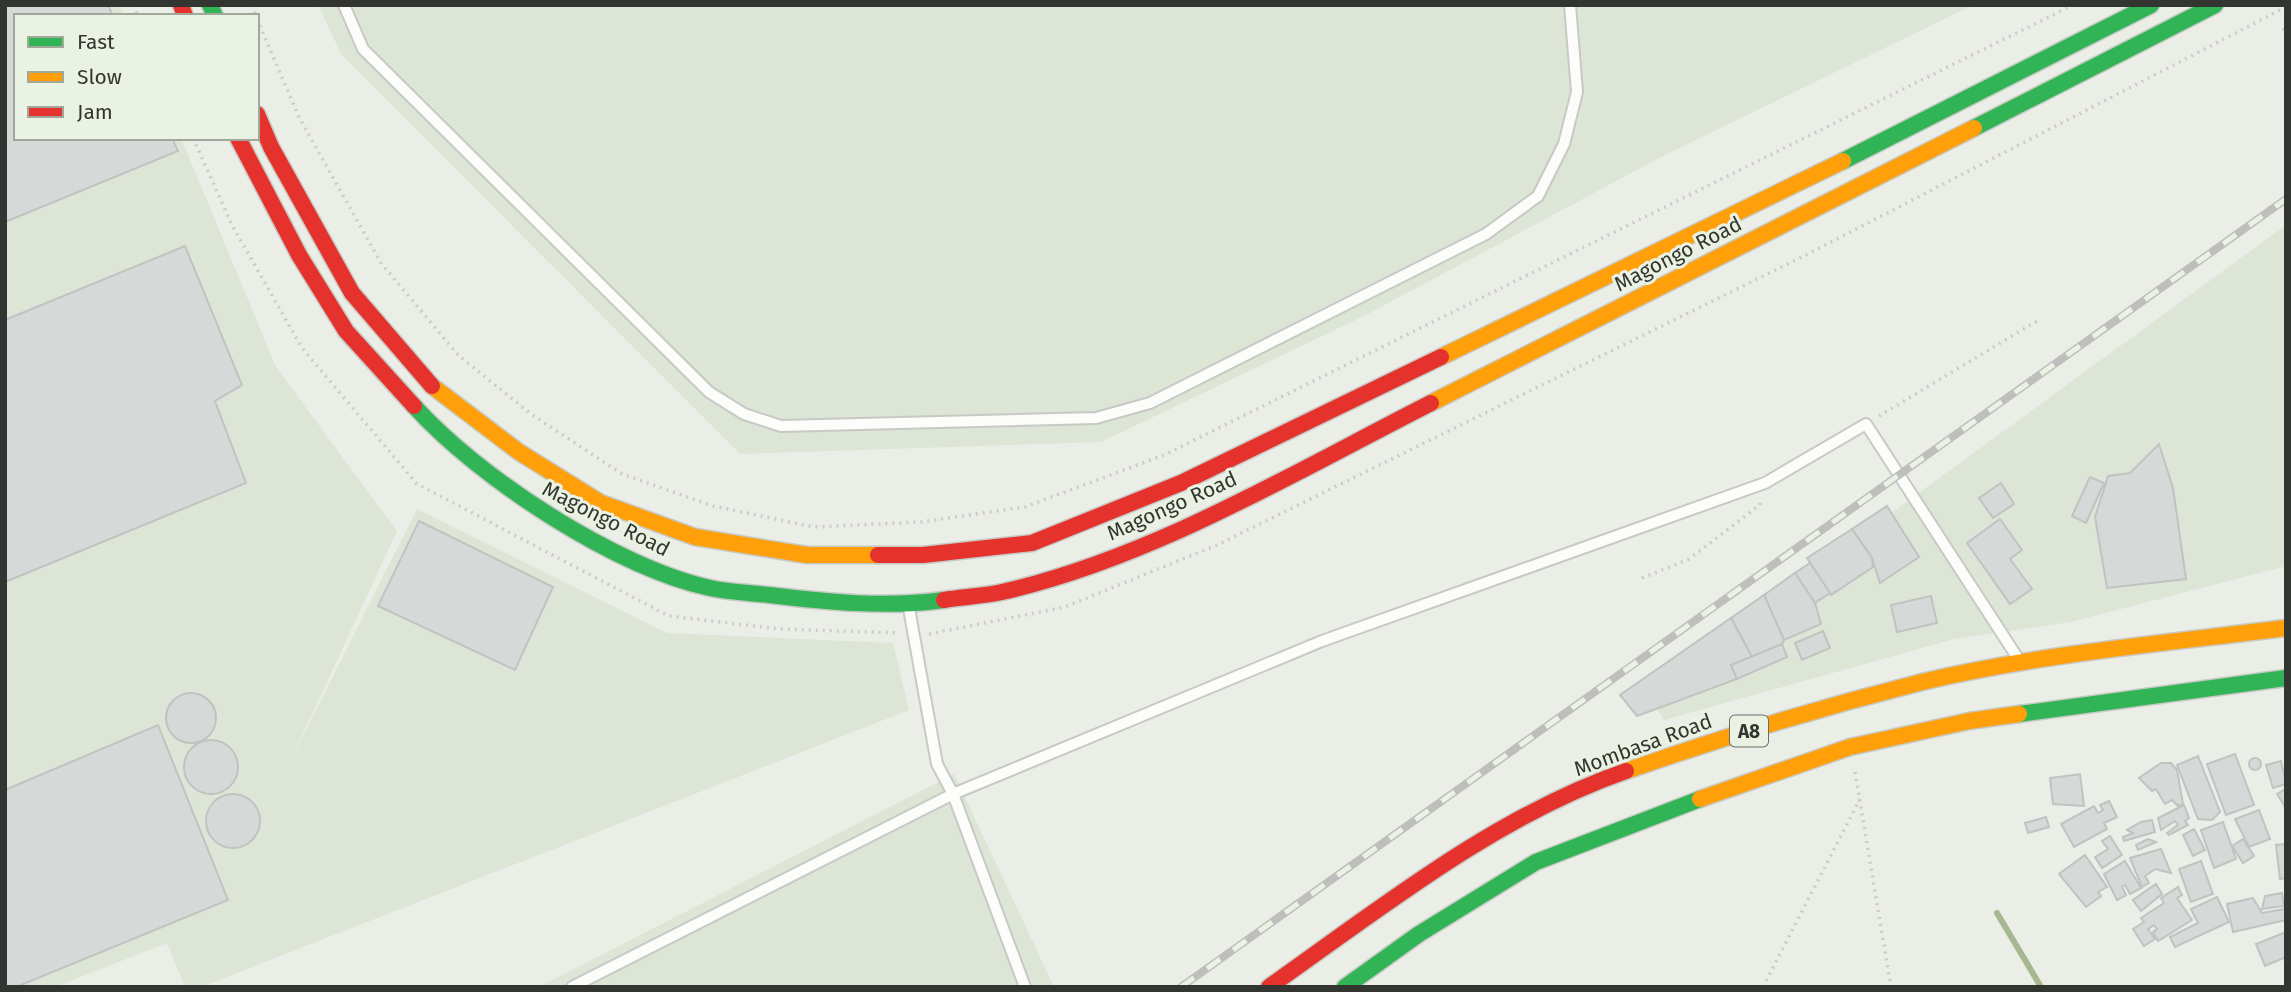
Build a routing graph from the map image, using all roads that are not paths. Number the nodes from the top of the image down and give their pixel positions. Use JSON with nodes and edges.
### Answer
{"nodes":[{"id":1,"x":344,"y":5,"type":"edge"},
{"id":2,"x":1570,"y":5,"type":"edge"},
{"id":3,"x":2151,"y":5,"type":"edge"},
{"id":4,"x":2216,"y":5,"type":"edge"},
{"id":5,"x":259,"y":119,"type":"edge"},
{"id":6,"x":239,"y":140,"type":"edge"},
{"id":7,"x":1190,"y":502,"type":"junction"},
{"id":8,"x":908,"y":603,"type":"junction"},
{"id":9,"x":2286,"y":628,"type":"edge"},
{"id":10,"x":2021,"y":663,"type":"junction"},
{"id":11,"x":2286,"y":678,"type":"edge"},
{"id":12,"x":953,"y":794,"type":"junction"},
{"id":13,"x":572,"y":987,"type":"edge"},
{"id":14,"x":1026,"y":987,"type":"edge"},
{"id":15,"x":1269,"y":987,"type":"edge"},
{"id":16,"x":1345,"y":987,"type":"edge"}],
"edges":[{"from":1,"to":2,"type":"lane"},
{"from":3,"to":7,"type":"main road","name":"Magongo Road"},
{"from":4,"to":7,"type":"main road","name":"Magongo Road"},
{"from":5,"to":7,"type":"main road","name":"Magongo Road"},
{"from":6,"to":8,"type":"main road","name":"Magongo Road"},
{"from":7,"to":8,"type":"main road","name":"Magongo Road"},
{"from":8,"to":12,"type":"lane"},
{"from":9,"to":10,"type":"main road","name":"Mombasa Road","number":"A8"},
{"from":10,"to":12,"type":"lane"},
{"from":10,"to":15,"type":"main road","name":"Mombasa Road","number":"A8"},
{"from":11,"to":16,"type":"main road","number":"A8"},
{"from":12,"to":13,"type":"lane"},
{"from":12,"to":14,"type":"lane"}]}
